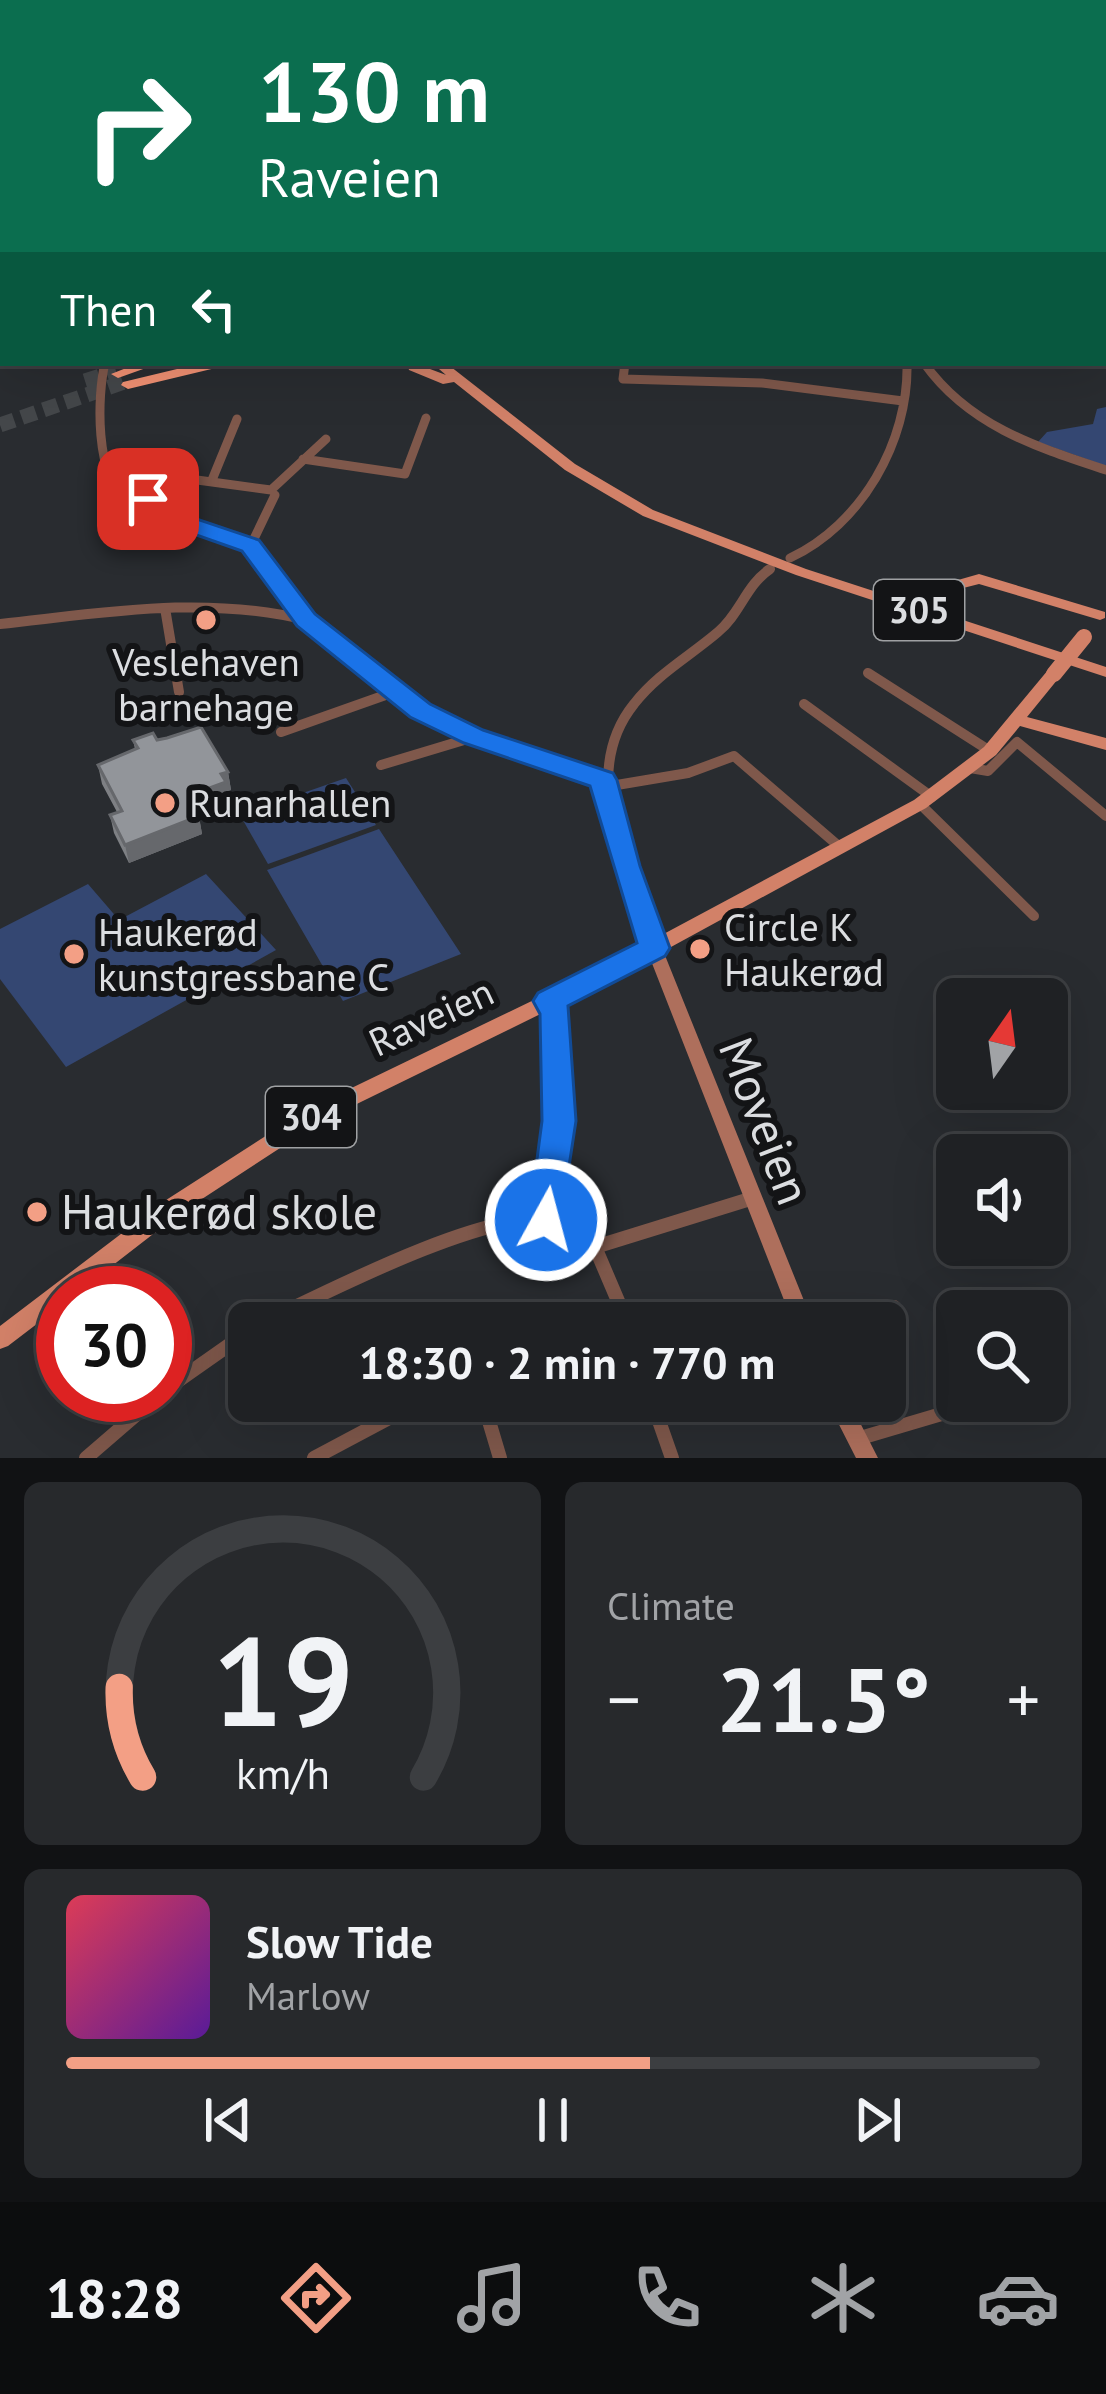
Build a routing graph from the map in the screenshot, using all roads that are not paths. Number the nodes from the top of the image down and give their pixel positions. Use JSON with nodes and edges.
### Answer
{"nodes":[{"id":1,"x":168,"y":366,"type":"edge"},
{"id":2,"x":194,"y":366,"type":"edge"},
{"id":3,"x":423,"y":366,"type":"edge"},
{"id":4,"x":441,"y":366,"type":"edge"},
{"id":5,"x":625,"y":366,"type":"edge"},
{"id":6,"x":907,"y":366,"type":"edge"},
{"id":7,"x":926,"y":366,"type":"edge"},
{"id":8,"x":118,"y":375,"type":"edge"},
{"id":9,"x":903,"y":400,"type":"junction"},
{"id":10,"x":426,"y":418,"type":"dead end"},
{"id":11,"x":237,"y":419,"type":"dead end"},
{"id":12,"x":510,"y":419,"type":"junction"},
{"id":13,"x":326,"y":440,"type":"dead end"},
{"id":14,"x":303,"y":459,"type":"junction"},
{"id":15,"x":1106,"y":470,"type":"edge"},
{"id":16,"x":212,"y":480,"type":"junction"},
{"id":17,"x":275,"y":495,"type":"dead end"},
{"id":18,"x":139,"y":507,"type":"junction"},
{"id":19,"x":251,"y":545,"type":"junction"},
{"id":20,"x":757,"y":555,"type":"junction"},
{"id":21,"x":790,"y":558,"type":"dead end"},
{"id":22,"x":770,"y":569,"type":"dead end"},
{"id":23,"x":902,"y":599,"type":"junction"},
{"id":24,"x":165,"y":608,"type":"junction"},
{"id":25,"x":950,"y":614,"type":"junction"},
{"id":26,"x":306,"y":620,"type":"junction"},
{"id":27,"x":1096,"y":620,"type":"edge"},
{"id":28,"x":0,"y":624,"type":"edge"},
{"id":29,"x":1106,"y":669,"type":"edge"},
{"id":30,"x":868,"y":673,"type":"dead end"},
{"id":31,"x":179,"y":692,"type":"dead end"},
{"id":32,"x":394,"y":692,"type":"junction"},
{"id":33,"x":804,"y":704,"type":"dead end"},
{"id":34,"x":1023,"y":714,"type":"junction"},
{"id":35,"x":281,"y":732,"type":"dead end"},
{"id":36,"x":474,"y":736,"type":"junction"},
{"id":37,"x":1106,"y":741,"type":"edge"},
{"id":38,"x":990,"y":751,"type":"junction"},
{"id":39,"x":381,"y":766,"type":"dead end"},
{"id":40,"x":970,"y":768,"type":"junction"},
{"id":41,"x":604,"y":783,"type":"junction"},
{"id":42,"x":926,"y":801,"type":"junction"},
{"id":43,"x":1106,"y":816,"type":"edge"},
{"id":44,"x":841,"y":848,"type":"junction"},
{"id":45,"x":1034,"y":916,"type":"dead end"},
{"id":46,"x":654,"y":948,"type":"junction"},
{"id":47,"x":549,"y":1001,"type":"junction"},
{"id":48,"x":750,"y":1199,"type":"junction"},
{"id":49,"x":546,"y":1220,"type":"junction"},
{"id":50,"x":595,"y":1246,"type":"junction"},
{"id":51,"x":304,"y":1302,"type":"edge"},
{"id":52,"x":615,"y":1302,"type":"edge"},
{"id":53,"x":793,"y":1302,"type":"edge"},
{"id":54,"x":0,"y":1339,"type":"edge"},
{"id":55,"x":228,"y":1346,"type":"edge"},
{"id":56,"x":192,"y":1372,"type":"edge"},
{"id":57,"x":936,"y":1418,"type":"edge"},
{"id":58,"x":128,"y":1422,"type":"edge"},
{"id":59,"x":382,"y":1422,"type":"edge"},
{"id":60,"x":489,"y":1422,"type":"edge"},
{"id":61,"x":659,"y":1422,"type":"edge"},
{"id":62,"x":862,"y":1448,"type":"edge"},
{"id":63,"x":86,"y":1458,"type":"edge"},
{"id":64,"x":314,"y":1458,"type":"edge"},
{"id":65,"x":500,"y":1458,"type":"edge"},
{"id":66,"x":672,"y":1458,"type":"edge"}],
"edges":[{"from":1,"to":8,"type":"highway"},
{"from":2,"to":8,"type":"highway"},
{"from":3,"to":12,"type":"main road","number":"305"},
{"from":4,"to":12,"type":"main road","number":"305"},
{"from":5,"to":9,"type":"street"},
{"from":6,"to":9,"type":"street"},
{"from":7,"to":15,"type":"street"},
{"from":8,"to":18,"type":"street"},
{"from":9,"to":21,"type":"street"},
{"from":10,"to":14,"type":"street"},
{"from":11,"to":16,"type":"street"},
{"from":12,"to":20,"type":"main road","number":"305"},
{"from":13,"to":14,"type":"street"},
{"from":14,"to":16,"type":"street"},
{"from":16,"to":18,"type":"street"},
{"from":17,"to":19,"type":"street"},
{"from":18,"to":19,"type":"street"},
{"from":19,"to":26,"type":"street"},
{"from":20,"to":23,"type":"main road","number":"305"},
{"from":20,"to":29,"type":"main road","number":"305"},
{"from":22,"to":41,"type":"street"},
{"from":23,"to":25,"type":"main road","number":"305"},
{"from":23,"to":27,"type":"main road","number":"305"},
{"from":24,"to":26,"type":"street"},
{"from":24,"to":28,"type":"street"},
{"from":24,"to":31,"type":"street"},
{"from":25,"to":27,"type":"main road","number":"305"},
{"from":25,"to":29,"type":"main road","number":"305"},
{"from":26,"to":32,"type":"street"},
{"from":27,"to":34,"type":"main road","name":"Raveien","bridge":true},
{"from":30,"to":38,"type":"street"},
{"from":32,"to":35,"type":"street"},
{"from":32,"to":36,"type":"street"},
{"from":33,"to":42,"type":"street"},
{"from":34,"to":37,"type":"main road"},
{"from":34,"to":38,"type":"main road","name":"Raveien","number":"304"},
{"from":36,"to":39,"type":"street"},
{"from":36,"to":41,"type":"street"},
{"from":38,"to":40,"type":"main road","name":"Raveien","number":"304"},
{"from":40,"to":42,"type":"main road","name":"Raveien","number":"304"},
{"from":40,"to":43,"type":"street","name":"Raveien"},
{"from":41,"to":44,"type":"street"},
{"from":41,"to":46,"type":"street"},
{"from":42,"to":44,"type":"main road","name":"Raveien","number":"304"},
{"from":42,"to":45,"type":"street"},
{"from":44,"to":46,"type":"main road","name":"Raveien","number":"304"},
{"from":46,"to":47,"type":"main road","name":"Raveien","number":"304"},
{"from":46,"to":48,"type":"street","name":"Moveien"},
{"from":47,"to":49,"type":"street"},
{"from":47,"to":54,"type":"main road","name":"Raveien","number":"304"},
{"from":48,"to":50,"type":"street"},
{"from":48,"to":53,"type":"street","name":"Moveien"},
{"from":49,"to":50,"type":"street"},
{"from":49,"to":51,"type":"street"},
{"from":50,"to":52,"type":"street"},
{"from":55,"to":56,"type":"street"},
{"from":57,"to":62,"type":"street"},
{"from":58,"to":63,"type":"street"},
{"from":59,"to":64,"type":"street"},
{"from":60,"to":65,"type":"street"},
{"from":61,"to":66,"type":"street"}]}
